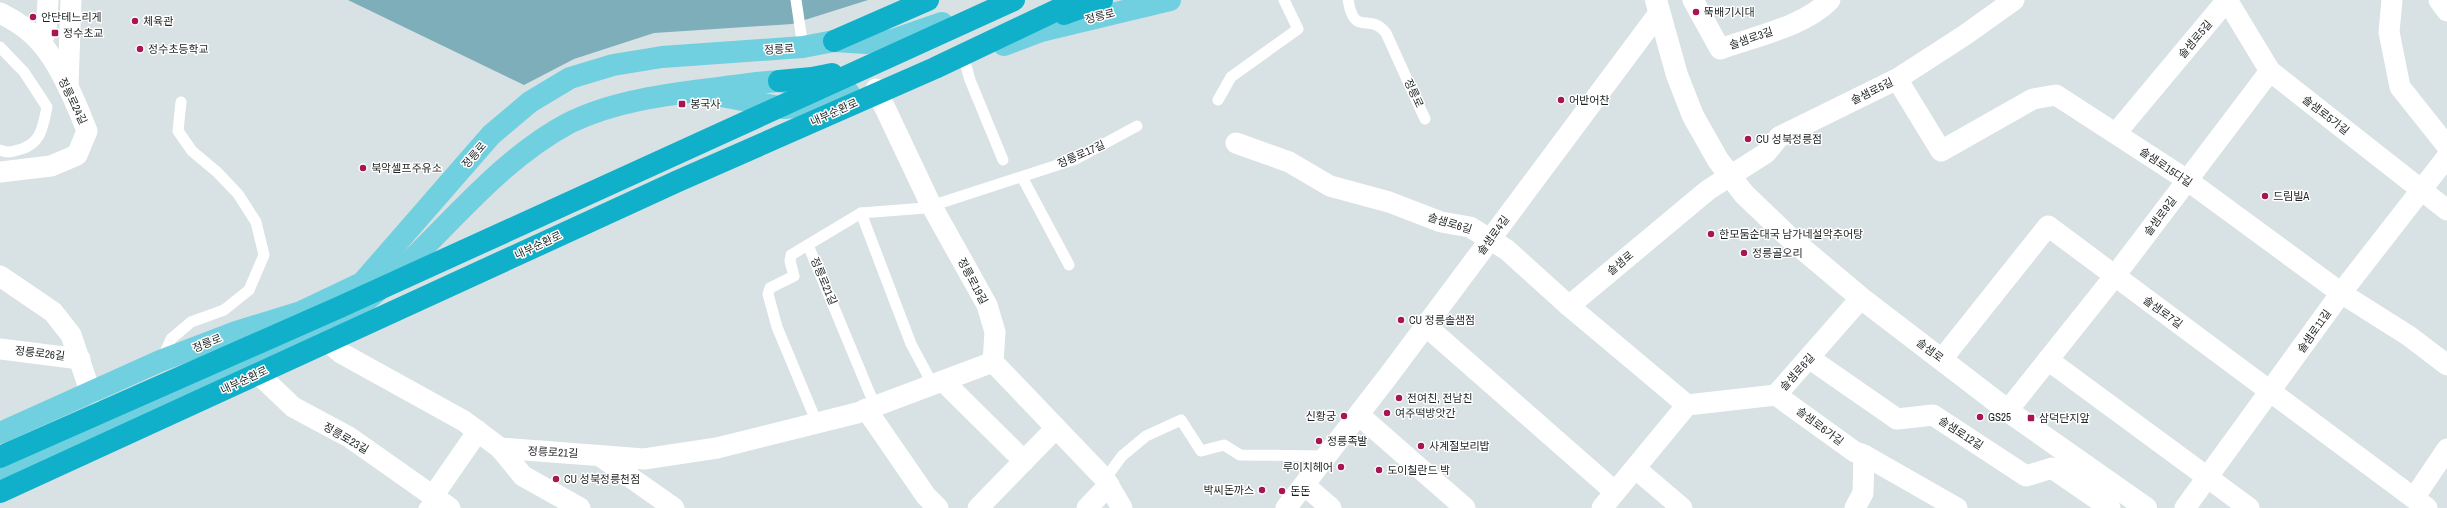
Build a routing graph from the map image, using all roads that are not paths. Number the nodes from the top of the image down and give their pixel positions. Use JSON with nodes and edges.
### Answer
{"nodes":[{"id":1,"x":48,"y":0,"type":"edge"},
{"id":2,"x":71,"y":0,"type":"edge"},
{"id":3,"x":796,"y":0,"type":"edge"},
{"id":4,"x":928,"y":0,"type":"edge"},
{"id":5,"x":997,"y":0,"type":"edge"},
{"id":6,"x":1014,"y":0,"type":"edge"},
{"id":7,"x":1078,"y":0,"type":"edge"},
{"id":8,"x":1102,"y":0,"type":"edge"},
{"id":9,"x":1170,"y":0,"type":"edge"},
{"id":10,"x":1284,"y":0,"type":"edge"},
{"id":11,"x":1348,"y":0,"type":"edge"},
{"id":12,"x":1693,"y":0,"type":"edge"},
{"id":13,"x":1830,"y":0,"type":"edge"},
{"id":14,"x":2014,"y":0,"type":"edge"},
{"id":15,"x":2227,"y":0,"type":"edge"},
{"id":16,"x":2392,"y":0,"type":"edge"},
{"id":17,"x":2439,"y":0,"type":"edge"},
{"id":18,"x":1658,"y":7,"type":"edge"},
{"id":19,"x":2447,"y":11,"type":"edge"},
{"id":20,"x":0,"y":13,"type":"edge"},
{"id":21,"x":834,"y":41,"type":"junction"},
{"id":22,"x":40,"y":42,"type":"junction"},
{"id":23,"x":0,"y":47,"type":"edge"},
{"id":24,"x":803,"y":47,"type":"junction"},
{"id":25,"x":965,"y":62,"type":"junction"},
{"id":26,"x":2270,"y":71,"type":"junction"},
{"id":27,"x":1897,"y":79,"type":"junction"},
{"id":28,"x":779,"y":81,"type":"junction"},
{"id":29,"x":68,"y":89,"type":"junction"},
{"id":30,"x":876,"y":89,"type":"junction"},
{"id":31,"x":699,"y":92,"type":"junction"},
{"id":32,"x":849,"y":93,"type":"junction"},
{"id":33,"x":1218,"y":100,"type":"dead end"},
{"id":34,"x":181,"y":102,"type":"dead end"},
{"id":35,"x":1425,"y":119,"type":"dead end"},
{"id":36,"x":1138,"y":126,"type":"dead end"},
{"id":37,"x":2116,"y":133,"type":"junction"},
{"id":38,"x":1236,"y":143,"type":"dead end"},
{"id":39,"x":2447,"y":146,"type":"edge"},
{"id":40,"x":0,"y":150,"type":"edge"},
{"id":41,"x":2447,"y":157,"type":"edge"},
{"id":42,"x":1003,"y":160,"type":"dead end"},
{"id":43,"x":0,"y":172,"type":"edge"},
{"id":44,"x":1729,"y":176,"type":"junction"},
{"id":45,"x":1022,"y":177,"type":"junction"},
{"id":46,"x":2187,"y":180,"type":"junction"},
{"id":47,"x":2422,"y":191,"type":"junction"},
{"id":48,"x":931,"y":204,"type":"junction"},
{"id":49,"x":2447,"y":210,"type":"edge"},
{"id":50,"x":861,"y":213,"type":"junction"},
{"id":51,"x":1490,"y":239,"type":"junction"},
{"id":52,"x":808,"y":245,"type":"junction"},
{"id":53,"x":1069,"y":265,"type":"dead end"},
{"id":54,"x":0,"y":276,"type":"edge"},
{"id":55,"x":2114,"y":277,"type":"junction"},
{"id":56,"x":2341,"y":293,"type":"junction"},
{"id":57,"x":1861,"y":298,"type":"junction"},
{"id":58,"x":1569,"y":306,"type":"junction"},
{"id":59,"x":301,"y":312,"type":"junction"},
{"id":60,"x":1426,"y":326,"type":"junction"},
{"id":61,"x":317,"y":333,"type":"junction"},
{"id":62,"x":0,"y":349,"type":"edge"},
{"id":63,"x":80,"y":358,"type":"junction"},
{"id":64,"x":1809,"y":358,"type":"junction"},
{"id":65,"x":1942,"y":359,"type":"junction"},
{"id":66,"x":2048,"y":360,"type":"junction"},
{"id":67,"x":160,"y":361,"type":"junction"},
{"id":68,"x":993,"y":362,"type":"junction"},
{"id":69,"x":247,"y":363,"type":"junction"},
{"id":70,"x":2447,"y":365,"type":"edge"},
{"id":71,"x":938,"y":383,"type":"junction"},
{"id":72,"x":2271,"y":391,"type":"junction"},
{"id":73,"x":91,"y":394,"type":"junction"},
{"id":74,"x":1776,"y":395,"type":"junction"},
{"id":75,"x":1687,"y":405,"type":"junction"},
{"id":76,"x":871,"y":408,"type":"junction"},
{"id":77,"x":2008,"y":410,"type":"junction"},
{"id":78,"x":1359,"y":415,"type":"junction"},
{"id":79,"x":817,"y":423,"type":"junction"},
{"id":80,"x":1056,"y":428,"type":"junction"},
{"id":81,"x":478,"y":430,"type":"junction"},
{"id":82,"x":0,"y":433,"type":"edge"},
{"id":83,"x":0,"y":442,"type":"edge"},
{"id":84,"x":500,"y":448,"type":"junction"},
{"id":85,"x":2447,"y":449,"type":"edge"},
{"id":86,"x":598,"y":455,"type":"junction"},
{"id":87,"x":1864,"y":455,"type":"junction"},
{"id":88,"x":1326,"y":456,"type":"junction"},
{"id":89,"x":0,"y":457,"type":"edge"},
{"id":90,"x":1024,"y":461,"type":"junction"},
{"id":91,"x":1635,"y":468,"type":"junction"},
{"id":92,"x":2207,"y":478,"type":"junction"},
{"id":93,"x":0,"y":480,"type":"edge"},
{"id":94,"x":1107,"y":482,"type":"junction"},
{"id":95,"x":1309,"y":490,"type":"dead end"},
{"id":96,"x":0,"y":492,"type":"edge"},
{"id":97,"x":1615,"y":492,"type":"junction"},
{"id":98,"x":428,"y":502,"type":"edge"},
{"id":99,"x":2420,"y":503,"type":"edge"},
{"id":100,"x":984,"y":506,"type":"edge"},
{"id":101,"x":450,"y":508,"type":"edge"},
{"id":102,"x":580,"y":508,"type":"edge"},
{"id":103,"x":674,"y":508,"type":"edge"},
{"id":104,"x":938,"y":508,"type":"edge"},
{"id":105,"x":1087,"y":508,"type":"edge"},
{"id":106,"x":1122,"y":508,"type":"edge"},
{"id":107,"x":1286,"y":508,"type":"edge"},
{"id":108,"x":1331,"y":508,"type":"edge"},
{"id":109,"x":1465,"y":508,"type":"edge"},
{"id":110,"x":1602,"y":508,"type":"edge"},
{"id":111,"x":1682,"y":508,"type":"edge"},
{"id":112,"x":1855,"y":508,"type":"edge"},
{"id":113,"x":1957,"y":508,"type":"edge"},
{"id":114,"x":2110,"y":508,"type":"edge"},
{"id":115,"x":2146,"y":508,"type":"edge"},
{"id":116,"x":2185,"y":508,"type":"edge"},
{"id":117,"x":2249,"y":508,"type":"edge"}],
"edges":[{"from":1,"to":22,"type":"street"},
{"from":2,"to":29,"type":"street"},
{"from":3,"to":24,"type":"lane"},
{"from":4,"to":21,"type":"highway"},
{"from":5,"to":21,"type":"main road","name":"정릉로"},
{"from":6,"to":89,"type":"highway"},
{"from":7,"to":96,"type":"highway","name":"내부순환로"},
{"from":8,"to":28,"type":"highway"},
{"from":9,"to":25,"type":"main road","name":"정릉로"},
{"from":10,"to":33,"type":"lane"},
{"from":11,"to":35,"type":"lane","name":"정릉로"},
{"from":12,"to":13,"type":"street","name":"솔샘로3길"},
{"from":14,"to":27,"type":"street","name":"솔샘로5길"},
{"from":15,"to":26,"type":"street","name":"솔샘로5가길"},
{"from":15,"to":37,"type":"street","name":"솔샘로5길"},
{"from":16,"to":39,"type":"street"},
{"from":17,"to":19,"type":"street"},
{"from":18,"to":44,"type":"main road","name":"솔샘로"},
{"from":18,"to":51,"type":"street","name":"솔샘로4길"},
{"from":20,"to":22,"type":"street","name":"정릉로24길"},
{"from":21,"to":24,"type":"main road","name":"정릉로"},
{"from":22,"to":29,"type":"street","name":"정릉로24길"},
{"from":23,"to":40,"type":"lane"},
{"from":24,"to":59,"type":"main road","name":"정릉로"},
{"from":25,"to":30,"type":"main road","name":"정릉로"},
{"from":25,"to":42,"type":"lane"},
{"from":26,"to":46,"type":"street","name":"솔샘로9길"},
{"from":26,"to":47,"type":"street","name":"솔샘로5가길"},
{"from":27,"to":37,"type":"street","name":"솔샘로15다길"},
{"from":27,"to":44,"type":"street","name":"솔샘로5길"},
{"from":28,"to":31,"type":"main road","name":"정릉로"},
{"from":28,"to":32,"type":"main road","name":"정릉로"},
{"from":29,"to":43,"type":"street","name":"정릉로24길"},
{"from":30,"to":32,"type":"main road","name":"정릉로"},
{"from":30,"to":48,"type":"street","name":"정릉로19길"},
{"from":31,"to":32,"type":"main road","name":"정릉로"},
{"from":31,"to":61,"type":"main road","name":"정릉로"},
{"from":34,"to":67,"type":"lane"},
{"from":36,"to":45,"type":"lane","name":"정릉로17길"},
{"from":37,"to":46,"type":"street","name":"솔샘로15다길"},
{"from":38,"to":51,"type":"street","name":"솔샘로6길"},
{"from":41,"to":47,"type":"street","name":"솔샘로11길"},
{"from":44,"to":57,"type":"main road","name":"솔샘로"},
{"from":44,"to":58,"type":"street","name":"솔샘로"},
{"from":45,"to":48,"type":"lane","name":"정릉로17길"},
{"from":45,"to":53,"type":"lane"},
{"from":46,"to":55,"type":"street","name":"솔샘로9길"},
{"from":46,"to":56,"type":"street","name":"솔샘로15다길"},
{"from":47,"to":49,"type":"street","name":"솔샘로5가길"},
{"from":47,"to":56,"type":"street","name":"솔샘로11길"},
{"from":48,"to":50,"type":"lane"},
{"from":48,"to":68,"type":"street","name":"정릉로19길"},
{"from":50,"to":52,"type":"lane"},
{"from":50,"to":71,"type":"lane"},
{"from":51,"to":58,"type":"street","name":"솔샘로6길"},
{"from":51,"to":60,"type":"street","name":"솔샘로4길"},
{"from":52,"to":76,"type":"lane","name":"정릉로21길"},
{"from":52,"to":79,"type":"lane","name":"정릉로21길"},
{"from":54,"to":63,"type":"street"},
{"from":55,"to":65,"type":"street","name":"솔샘로7길"},
{"from":55,"to":66,"type":"street","name":"솔샘로9길"},
{"from":55,"to":72,"type":"street","name":"솔샘로7길"},
{"from":56,"to":70,"type":"street","name":"솔샘로15다길"},
{"from":56,"to":72,"type":"street","name":"솔샘로11길"},
{"from":57,"to":64,"type":"street","name":"솔샘로6길"},
{"from":57,"to":65,"type":"main road","name":"솔샘로"},
{"from":58,"to":75,"type":"street","name":"솔샘로6길"},
{"from":59,"to":61,"type":"street"},
{"from":59,"to":67,"type":"main road","name":"정릉로"},
{"from":59,"to":83,"type":"main road"},
{"from":60,"to":78,"type":"street","name":"솔샘로4길"},
{"from":60,"to":97,"type":"street"},
{"from":61,"to":69,"type":"main road","name":"정릉로"},
{"from":61,"to":81,"type":"street"},
{"from":62,"to":63,"type":"street","name":"정릉로26길"},
{"from":63,"to":73,"type":"street"},
{"from":64,"to":74,"type":"street","name":"솔샘로6길"},
{"from":64,"to":114,"type":"street","name":"솔샘로12길"},
{"from":65,"to":77,"type":"main road","name":"솔샘로"},
{"from":66,"to":77,"type":"street","name":"솔샘로9길"},
{"from":66,"to":92,"type":"street"},
{"from":67,"to":73,"type":"main road","name":"정릉로"},
{"from":68,"to":71,"type":"street","name":"정릉로21길"},
{"from":68,"to":80,"type":"street"},
{"from":69,"to":93,"type":"main road","name":"정릉로"},
{"from":69,"to":98,"type":"street","name":"정릉로23길"},
{"from":71,"to":76,"type":"street","name":"정릉로21길"},
{"from":71,"to":90,"type":"street"},
{"from":72,"to":92,"type":"street","name":"솔샘로11길"},
{"from":72,"to":99,"type":"street","name":"솔샘로7길"},
{"from":73,"to":82,"type":"main road","name":"정릉로"},
{"from":74,"to":75,"type":"street","name":"솔샘로6길"},
{"from":74,"to":87,"type":"street","name":"솔샘로6가길"},
{"from":75,"to":91,"type":"street"},
{"from":76,"to":79,"type":"street","name":"정릉로21길"},
{"from":76,"to":104,"type":"street","name":"정릉로21길"},
{"from":77,"to":115,"type":"main road","name":"솔샘로"},
{"from":78,"to":88,"type":"street","name":"솔샘로4길"},
{"from":78,"to":109,"type":"street"},
{"from":79,"to":86,"type":"street","name":"정릉로21길"},
{"from":80,"to":90,"type":"street"},
{"from":80,"to":94,"type":"street"},
{"from":81,"to":84,"type":"street"},
{"from":81,"to":98,"type":"street"},
{"from":84,"to":86,"type":"street","name":"정릉로21길"},
{"from":84,"to":102,"type":"street"},
{"from":85,"to":99,"type":"street","name":"솔샘로7길"},
{"from":86,"to":103,"type":"street"},
{"from":87,"to":112,"type":"street"},
{"from":87,"to":113,"type":"street","name":"솔샘로6가길"},
{"from":88,"to":94,"type":"lane"},
{"from":88,"to":107,"type":"street","name":"솔샘로4길"},
{"from":90,"to":100,"type":"street"},
{"from":91,"to":97,"type":"street"},
{"from":91,"to":111,"type":"street"},
{"from":92,"to":116,"type":"street","name":"솔샘로11길"},
{"from":92,"to":117,"type":"street"},
{"from":94,"to":105,"type":"street"},
{"from":94,"to":106,"type":"street"},
{"from":95,"to":108,"type":"street"},
{"from":97,"to":110,"type":"street"},
{"from":98,"to":101,"type":"street","name":"정릉로23길"}]}
